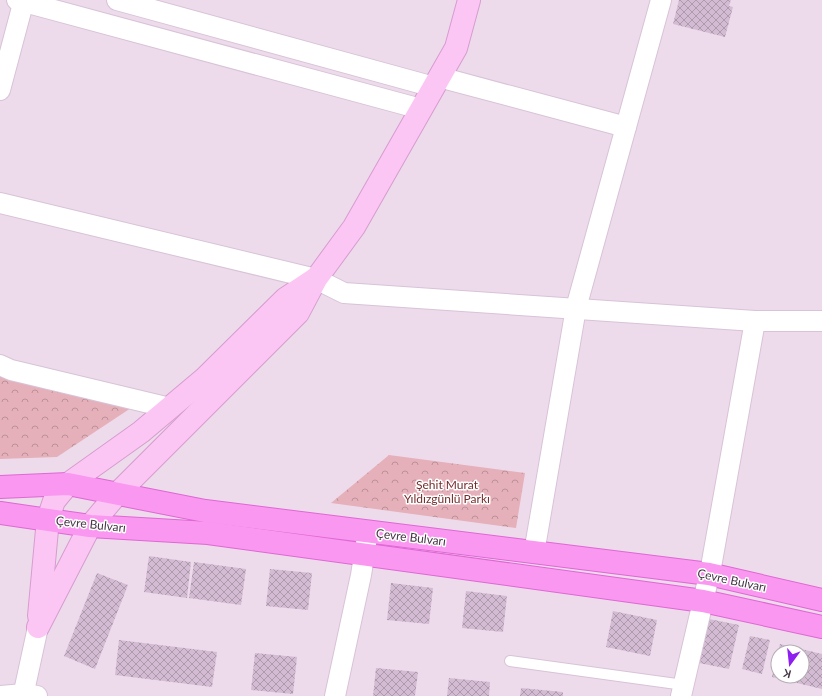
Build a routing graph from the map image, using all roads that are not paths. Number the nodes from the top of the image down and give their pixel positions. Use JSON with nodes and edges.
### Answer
{"nodes":[{"id":1,"x":117,"y":0,"type":"edge"},
{"id":2,"x":469,"y":0,"type":"edge"},
{"id":3,"x":661,"y":0,"type":"edge"},
{"id":4,"x":21,"y":1,"type":"edge"},
{"id":5,"x":437,"y":82,"type":"junction"},
{"id":6,"x":0,"y":90,"type":"edge"},
{"id":7,"x":421,"y":109,"type":"junction"},
{"id":8,"x":626,"y":127,"type":"junction"},
{"id":9,"x":0,"y":203,"type":"edge"},
{"id":10,"x":316,"y":279,"type":"junction"},
{"id":11,"x":576,"y":308,"type":"junction"},
{"id":12,"x":755,"y":321,"type":"junction"},
{"id":13,"x":822,"y":321,"type":"edge"},
{"id":14,"x":0,"y":365,"type":"edge"},
{"id":15,"x":170,"y":408,"type":"junction"},
{"id":16,"x":68,"y":484,"type":"junction"},
{"id":17,"x":0,"y":487,"type":"edge"},
{"id":18,"x":117,"y":494,"type":"junction"},
{"id":19,"x":0,"y":513,"type":"edge"},
{"id":20,"x":48,"y":520,"type":"junction"},
{"id":21,"x":90,"y":526,"type":"junction"},
{"id":22,"x":368,"y":532,"type":"junction"},
{"id":23,"x":534,"y":553,"type":"junction"},
{"id":24,"x":364,"y":555,"type":"junction"},
{"id":25,"x":709,"y":574,"type":"junction"},
{"id":26,"x":703,"y":600,"type":"junction"},
{"id":27,"x":822,"y":600,"type":"edge"},
{"id":28,"x":38,"y":627,"type":"junction"},
{"id":29,"x":822,"y":627,"type":"edge"},
{"id":30,"x":510,"y":661,"type":"dead end"},
{"id":31,"x":683,"y":691,"type":"edge"},
{"id":32,"x":28,"y":695,"type":"edge"},
{"id":33,"x":0,"y":696,"type":"edge"},
{"id":34,"x":335,"y":696,"type":"edge"}],
"edges":[{"from":1,"to":5,"type":"street"},
{"from":2,"to":5,"type":"street"},
{"from":3,"to":8,"type":"street"},
{"from":4,"to":6,"type":"street"},
{"from":4,"to":7,"type":"street"},
{"from":5,"to":7,"type":"street"},
{"from":5,"to":8,"type":"street"},
{"from":7,"to":10,"type":"street"},
{"from":8,"to":11,"type":"street"},
{"from":9,"to":10,"type":"street"},
{"from":10,"to":11,"type":"street"},
{"from":10,"to":15,"type":"street"},
{"from":10,"to":18,"type":"street"},
{"from":11,"to":12,"type":"street"},
{"from":11,"to":23,"type":"street"},
{"from":12,"to":13,"type":"street"},
{"from":12,"to":25,"type":"street"},
{"from":14,"to":15,"type":"street"},
{"from":15,"to":16,"type":"street"},
{"from":16,"to":17,"type":"main road","name":"Çevre Bulvarı"},
{"from":16,"to":18,"type":"main road","name":"Çevre Bulvarı"},
{"from":16,"to":20,"type":"street"},
{"from":18,"to":21,"type":"street"},
{"from":18,"to":22,"type":"main road","name":"Çevre Bulvarı"},
{"from":19,"to":20,"type":"main road","name":"Çevre Bulvarı"},
{"from":20,"to":21,"type":"main road","name":"Çevre Bulvarı"},
{"from":20,"to":28,"type":"street"},
{"from":21,"to":24,"type":"main road","name":"Çevre Bulvarı"},
{"from":21,"to":28,"type":"street"},
{"from":22,"to":23,"type":"main road","name":"Çevre Bulvarı"},
{"from":22,"to":24,"type":"street"},
{"from":23,"to":25,"type":"main road","name":"Çevre Bulvarı"},
{"from":24,"to":26,"type":"main road","name":"Çevre Bulvarı"},
{"from":24,"to":34,"type":"street"},
{"from":25,"to":26,"type":"street"},
{"from":25,"to":27,"type":"main road","name":"Çevre Bulvarı"},
{"from":26,"to":29,"type":"main road","name":"Çevre Bulvarı"},
{"from":26,"to":31,"type":"street"},
{"from":28,"to":32,"type":"street"},
{"from":30,"to":31,"type":"lane"},
{"from":32,"to":33,"type":"street"}]}
